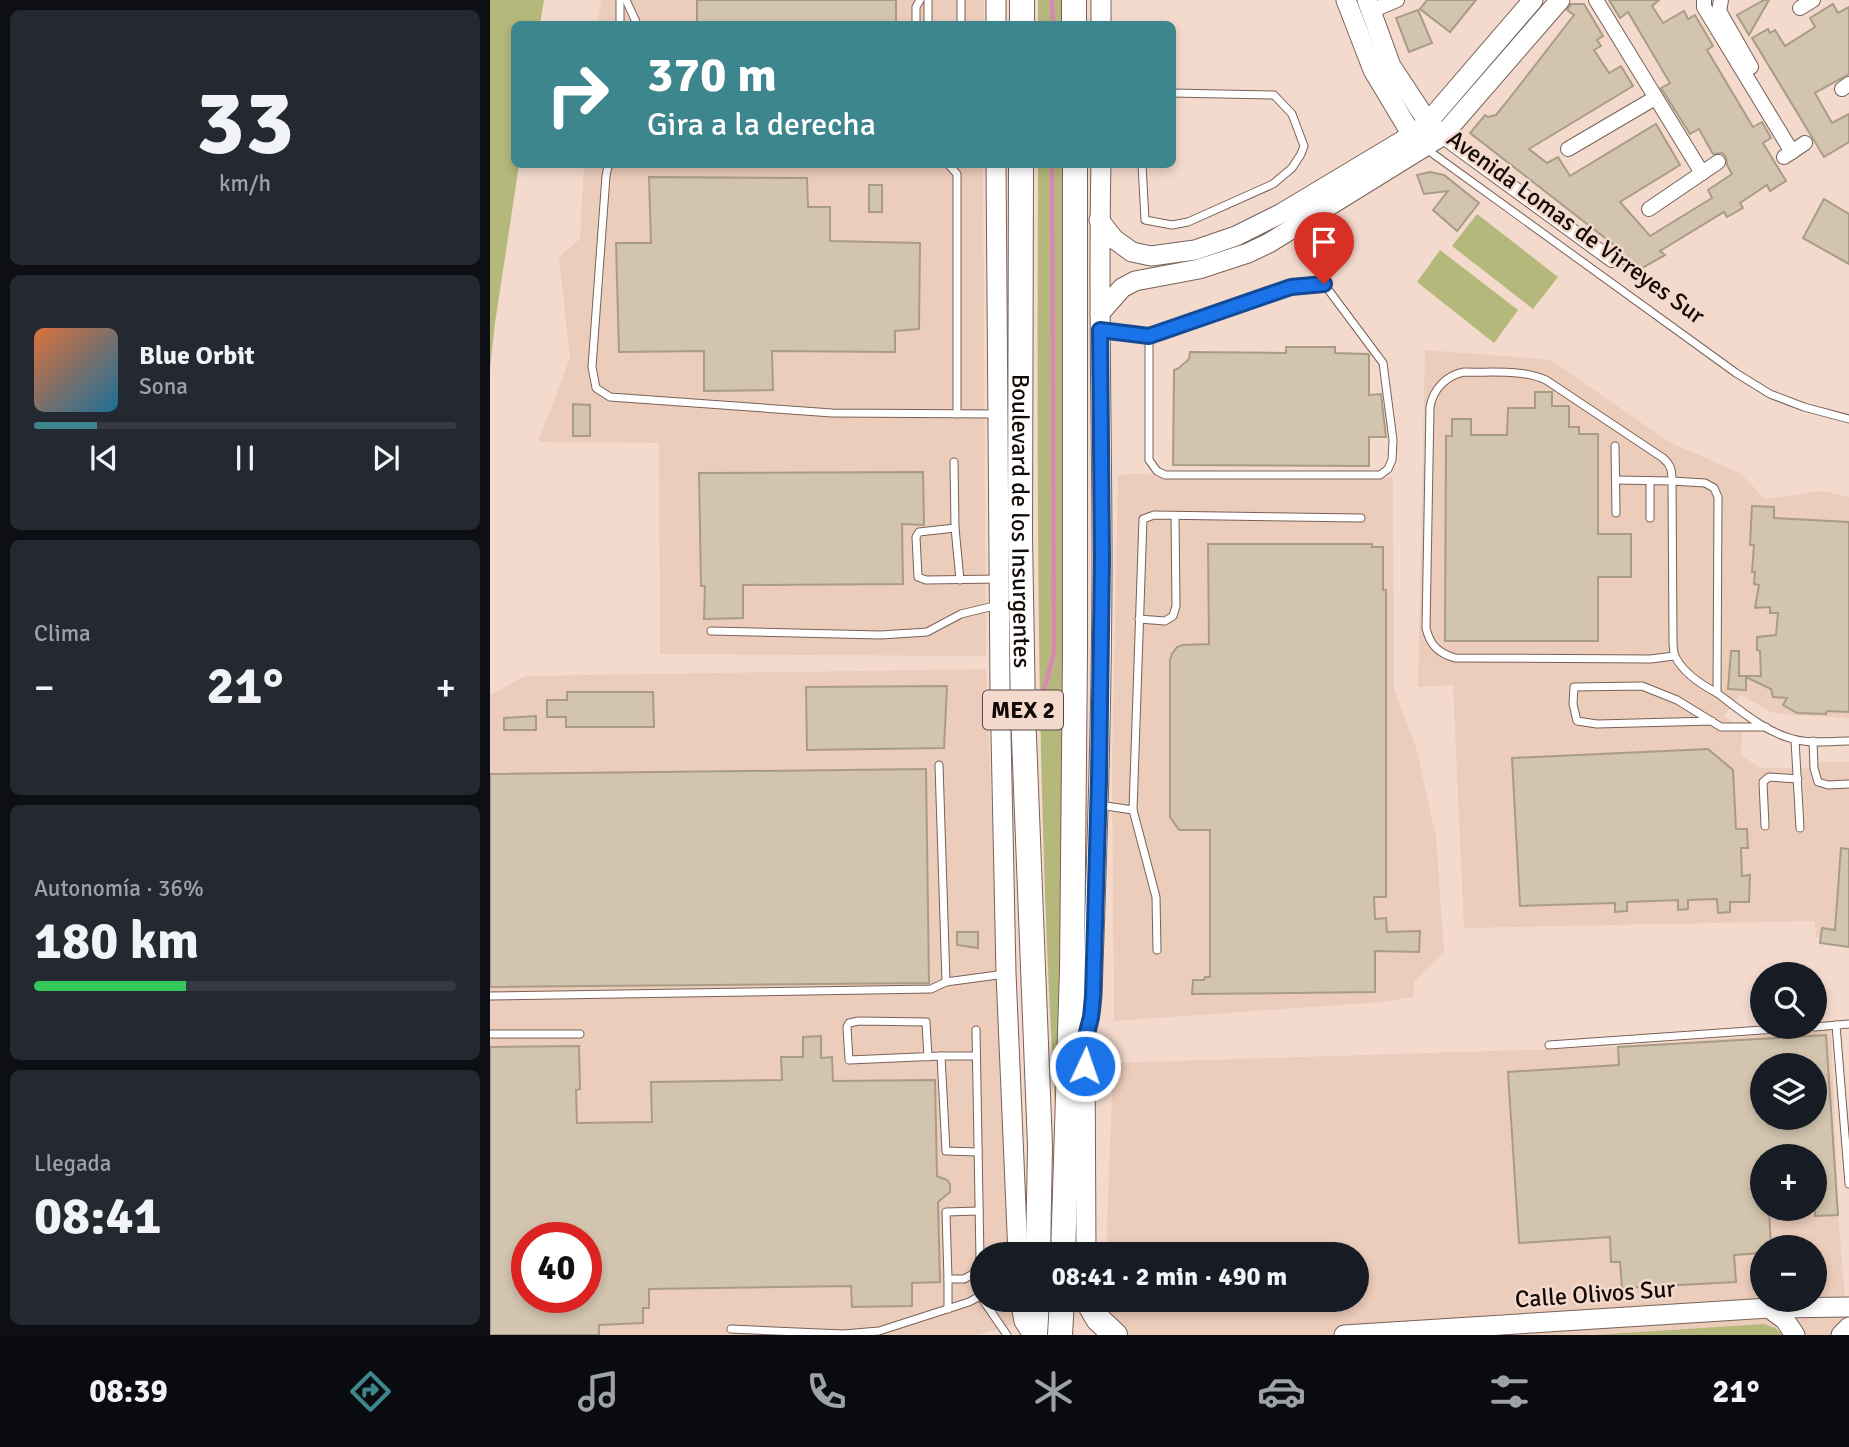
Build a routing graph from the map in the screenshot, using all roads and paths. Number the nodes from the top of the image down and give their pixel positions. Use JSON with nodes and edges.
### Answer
{"nodes":[{"id":1,"x":620,"y":0,"type":"edge"},
{"id":2,"x":626,"y":0,"type":"edge"},
{"id":3,"x":920,"y":0,"type":"edge"},
{"id":4,"x":928,"y":0,"type":"edge"},
{"id":5,"x":961,"y":0,"type":"edge"},
{"id":6,"x":996,"y":0,"type":"edge"},
{"id":7,"x":1022,"y":0,"type":"edge"},
{"id":8,"x":1074,"y":0,"type":"edge"},
{"id":9,"x":1101,"y":0,"type":"edge"},
{"id":10,"x":1346,"y":0,"type":"edge"},
{"id":11,"x":1397,"y":0,"type":"edge"},
{"id":12,"x":1533,"y":0,"type":"edge"},
{"id":13,"x":1560,"y":0,"type":"edge"},
{"id":14,"x":1596,"y":0,"type":"edge"},
{"id":15,"x":1704,"y":0,"type":"edge"},
{"id":16,"x":1369,"y":5,"type":"edge"},
{"id":17,"x":1720,"y":6,"type":"edge"},
{"id":18,"x":620,"y":21,"type":"edge"},
{"id":19,"x":636,"y":21,"type":"edge"},
{"id":20,"x":916,"y":21,"type":"edge"},
{"id":21,"x":928,"y":21,"type":"edge"},
{"id":22,"x":961,"y":21,"type":"edge"},
{"id":23,"x":996,"y":21,"type":"edge"},
{"id":24,"x":1022,"y":21,"type":"edge"},
{"id":25,"x":1074,"y":21,"type":"edge"},
{"id":26,"x":1101,"y":21,"type":"edge"},
{"id":27,"x":1176,"y":93,"type":"edge"},
{"id":28,"x":1655,"y":98,"type":"junction"},
{"id":29,"x":1435,"y":129,"type":"junction"},
{"id":30,"x":1418,"y":141,"type":"junction"},
{"id":31,"x":1568,"y":149,"type":"dead end"},
{"id":32,"x":1718,"y":162,"type":"dead end"},
{"id":33,"x":608,"y":168,"type":"edge"},
{"id":34,"x":952,"y":168,"type":"edge"},
{"id":35,"x":996,"y":168,"type":"edge"},
{"id":36,"x":1021,"y":168,"type":"edge"},
{"id":37,"x":1075,"y":168,"type":"edge"},
{"id":38,"x":1101,"y":168,"type":"edge"},
{"id":39,"x":1142,"y":168,"type":"edge"},
{"id":40,"x":1702,"y":173,"type":"junction"},
{"id":41,"x":1346,"y":185,"type":"junction"},
{"id":42,"x":1649,"y":209,"type":"dead end"},
{"id":43,"x":1099,"y":220,"type":"junction"},
{"id":44,"x":1612,"y":260,"type":"dead end"},
{"id":45,"x":1100,"y":321,"type":"junction"},
{"id":46,"x":1149,"y":336,"type":"junction"},
{"id":47,"x":957,"y":414,"type":"junction"},
{"id":48,"x":998,"y":414,"type":"junction"},
{"id":49,"x":1849,"y":419,"type":"edge"},
{"id":50,"x":1615,"y":446,"type":"dead end"},
{"id":51,"x":954,"y":462,"type":"dead end"},
{"id":52,"x":1616,"y":480,"type":"junction"},
{"id":53,"x":1650,"y":481,"type":"junction"},
{"id":54,"x":1672,"y":481,"type":"junction"},
{"id":55,"x":1616,"y":513,"type":"dead end"},
{"id":56,"x":1175,"y":516,"type":"junction"},
{"id":57,"x":1362,"y":518,"type":"dead end"},
{"id":58,"x":1650,"y":518,"type":"dead end"},
{"id":59,"x":955,"y":528,"type":"junction"},
{"id":60,"x":999,"y":579,"type":"junction"},
{"id":61,"x":960,"y":580,"type":"junction"},
{"id":62,"x":999,"y":605,"type":"junction"},
{"id":63,"x":1139,"y":619,"type":"junction"},
{"id":64,"x":711,"y":631,"type":"dead end"},
{"id":65,"x":1675,"y":656,"type":"junction"},
{"id":66,"x":1717,"y":693,"type":"junction"},
{"id":67,"x":1712,"y":722,"type":"junction"},
{"id":68,"x":1766,"y":727,"type":"junction"},
{"id":69,"x":1795,"y":740,"type":"junction"},
{"id":70,"x":1814,"y":741,"type":"junction"},
{"id":71,"x":1849,"y":741,"type":"edge"},
{"id":72,"x":939,"y":765,"type":"dead end"},
{"id":73,"x":1798,"y":779,"type":"junction"},
{"id":74,"x":1849,"y":785,"type":"edge"},
{"id":75,"x":1098,"y":805,"type":"junction"},
{"id":76,"x":1133,"y":810,"type":"junction"},
{"id":77,"x":1765,"y":826,"type":"dead end"},
{"id":78,"x":1800,"y":828,"type":"dead end"},
{"id":79,"x":1157,"y":950,"type":"dead end"},
{"id":80,"x":1006,"y":974,"type":"junction"},
{"id":81,"x":947,"y":982,"type":"junction"},
{"id":82,"x":490,"y":996,"type":"edge"},
{"id":83,"x":1849,"y":1024,"type":"edge"},
{"id":84,"x":1836,"y":1025,"type":"junction"},
{"id":85,"x":1827,"y":1026,"type":"edge"},
{"id":86,"x":976,"y":1030,"type":"dead end"},
{"id":87,"x":1750,"y":1031,"type":"edge"},
{"id":88,"x":490,"y":1034,"type":"edge"},
{"id":89,"x":580,"y":1034,"type":"dead end"},
{"id":90,"x":1085,"y":1040,"type":"junction"},
{"id":91,"x":1549,"y":1045,"type":"dead end"},
{"id":92,"x":942,"y":1056,"type":"junction"},
{"id":93,"x":976,"y":1056,"type":"junction"},
{"id":94,"x":928,"y":1057,"type":"junction"},
{"id":95,"x":1070,"y":1073,"type":"junction"},
{"id":96,"x":978,"y":1152,"type":"junction"},
{"id":97,"x":1849,"y":1184,"type":"edge"},
{"id":98,"x":979,"y":1211,"type":"junction"},
{"id":99,"x":1017,"y":1242,"type":"edge"},
{"id":100,"x":1038,"y":1242,"type":"edge"},
{"id":101,"x":1065,"y":1242,"type":"edge"},
{"id":102,"x":1086,"y":1242,"type":"edge"},
{"id":103,"x":948,"y":1279,"type":"junction"},
{"id":104,"x":970,"y":1302,"type":"edge"},
{"id":105,"x":1827,"y":1307,"type":"edge"},
{"id":106,"x":1849,"y":1307,"type":"edge"},
{"id":107,"x":948,"y":1309,"type":"junction"},
{"id":108,"x":1750,"y":1309,"type":"edge"},
{"id":109,"x":991,"y":1312,"type":"edge"},
{"id":110,"x":1022,"y":1312,"type":"edge"},
{"id":111,"x":1036,"y":1312,"type":"edge"},
{"id":112,"x":1061,"y":1312,"type":"edge"},
{"id":113,"x":1094,"y":1312,"type":"edge"},
{"id":114,"x":1774,"y":1312,"type":"edge"},
{"id":115,"x":1849,"y":1327,"type":"edge"},
{"id":116,"x":731,"y":1329,"type":"dead end"},
{"id":117,"x":1389,"y":1334,"type":"edge"},
{"id":118,"x":1007,"y":1335,"type":"edge"},
{"id":119,"x":1034,"y":1335,"type":"edge"},
{"id":120,"x":1060,"y":1335,"type":"edge"},
{"id":121,"x":1115,"y":1335,"type":"edge"},
{"id":122,"x":1344,"y":1335,"type":"edge"},
{"id":123,"x":1795,"y":1335,"type":"edge"},
{"id":124,"x":1841,"y":1335,"type":"edge"}],
"edges":[{"from":1,"to":18,"type":"lane"},
{"from":2,"to":19,"type":"lane"},
{"from":3,"to":20,"type":"lane"},
{"from":4,"to":21,"type":"lane"},
{"from":5,"to":22,"type":"lane"},
{"from":6,"to":23,"type":"street"},
{"from":7,"to":24,"type":"highway"},
{"from":8,"to":25,"type":"highway"},
{"from":9,"to":26,"type":"street"},
{"from":10,"to":30,"type":"street","name":"Avenida Lomas de Virreyes Sur"},
{"from":11,"to":16,"type":"street"},
{"from":12,"to":29,"type":"street"},
{"from":13,"to":29,"type":"street"},
{"from":14,"to":28,"type":"street"},
{"from":15,"to":17,"type":"street"},
{"from":16,"to":29,"type":"street","name":"Avenida Lomas de Virreyes Sur"},
{"from":27,"to":39,"type":"lane"},
{"from":28,"to":31,"type":"street"},
{"from":28,"to":40,"type":"street"},
{"from":29,"to":30,"type":"street"},
{"from":29,"to":44,"type":"street","name":"Avenida Lomas de Virreyes Sur"},
{"from":30,"to":41,"type":"street"},
{"from":30,"to":49,"type":"lane","name":"Avenida Lomas de Virreyes Sur"},
{"from":32,"to":40,"type":"street"},
{"from":33,"to":47,"type":"lane"},
{"from":34,"to":47,"type":"lane"},
{"from":35,"to":48,"type":"street"},
{"from":36,"to":100,"type":"highway","name":"Boulevard de los Insurgentes","number":"MEX 2"},
{"from":37,"to":95,"type":"highway","number":"MEX 2"},
{"from":38,"to":43,"type":"street"},
{"from":40,"to":42,"type":"street"},
{"from":41,"to":43,"type":"street"},
{"from":41,"to":45,"type":"street"},
{"from":43,"to":45,"type":"street"},
{"from":45,"to":46,"type":"lane"},
{"from":45,"to":75,"type":"street"},
{"from":46,"to":46,"type":"lane"},
{"from":47,"to":48,"type":"lane"},
{"from":48,"to":60,"type":"street"},
{"from":50,"to":52,"type":"lane"},
{"from":51,"to":59,"type":"lane"},
{"from":52,"to":53,"type":"lane"},
{"from":52,"to":55,"type":"lane"},
{"from":53,"to":54,"type":"lane"},
{"from":53,"to":58,"type":"lane"},
{"from":54,"to":65,"type":"lane"},
{"from":54,"to":65,"type":"lane"},
{"from":54,"to":66,"type":"lane"},
{"from":56,"to":57,"type":"lane"},
{"from":56,"to":63,"type":"lane"},
{"from":56,"to":63,"type":"lane"},
{"from":59,"to":61,"type":"lane"},
{"from":59,"to":61,"type":"lane"},
{"from":60,"to":61,"type":"lane"},
{"from":60,"to":62,"type":"street"},
{"from":62,"to":64,"type":"lane"},
{"from":62,"to":80,"type":"street"},
{"from":63,"to":76,"type":"lane"},
{"from":65,"to":66,"type":"lane"},
{"from":66,"to":68,"type":"lane"},
{"from":67,"to":67,"type":"lane"},
{"from":67,"to":68,"type":"lane"},
{"from":68,"to":69,"type":"lane"},
{"from":69,"to":70,"type":"lane"},
{"from":69,"to":73,"type":"lane"},
{"from":70,"to":71,"type":"lane"},
{"from":70,"to":74,"type":"lane"},
{"from":72,"to":81,"type":"lane"},
{"from":73,"to":77,"type":"lane"},
{"from":73,"to":78,"type":"lane"},
{"from":75,"to":76,"type":"lane"},
{"from":75,"to":90,"type":"street"},
{"from":76,"to":79,"type":"lane"},
{"from":80,"to":81,"type":"lane"},
{"from":80,"to":99,"type":"street"},
{"from":81,"to":82,"type":"lane"},
{"from":83,"to":84,"type":"lane"},
{"from":84,"to":85,"type":"lane"},
{"from":84,"to":97,"type":"lane"},
{"from":86,"to":93,"type":"lane"},
{"from":87,"to":91,"type":"lane"},
{"from":88,"to":89,"type":"lane"},
{"from":90,"to":95,"type":"street"},
{"from":90,"to":102,"type":"street"},
{"from":92,"to":93,"type":"lane"},
{"from":92,"to":94,"type":"lane"},
{"from":92,"to":96,"type":"lane"},
{"from":93,"to":96,"type":"lane"},
{"from":94,"to":94,"type":"lane"},
{"from":95,"to":101,"type":"highway","number":"MEX 2"},
{"from":96,"to":98,"type":"lane"},
{"from":98,"to":103,"type":"lane"},
{"from":98,"to":103,"type":"lane"},
{"from":103,"to":107,"type":"lane"},
{"from":104,"to":107,"type":"lane"},
{"from":105,"to":106,"type":"street","name":"Calle Olivos Sur"},
{"from":107,"to":116,"type":"lane"},
{"from":108,"to":117,"type":"street","name":"Calle Olivos Sur"},
{"from":109,"to":118,"type":"lane"},
{"from":110,"to":119,"type":"street"},
{"from":111,"to":119,"type":"highway"},
{"from":112,"to":120,"type":"highway"},
{"from":113,"to":121,"type":"highway"},
{"from":114,"to":123,"type":"street"},
{"from":115,"to":124,"type":"street"},
{"from":117,"to":122,"type":"street","name":"Calle Olivos Sur"}]}
